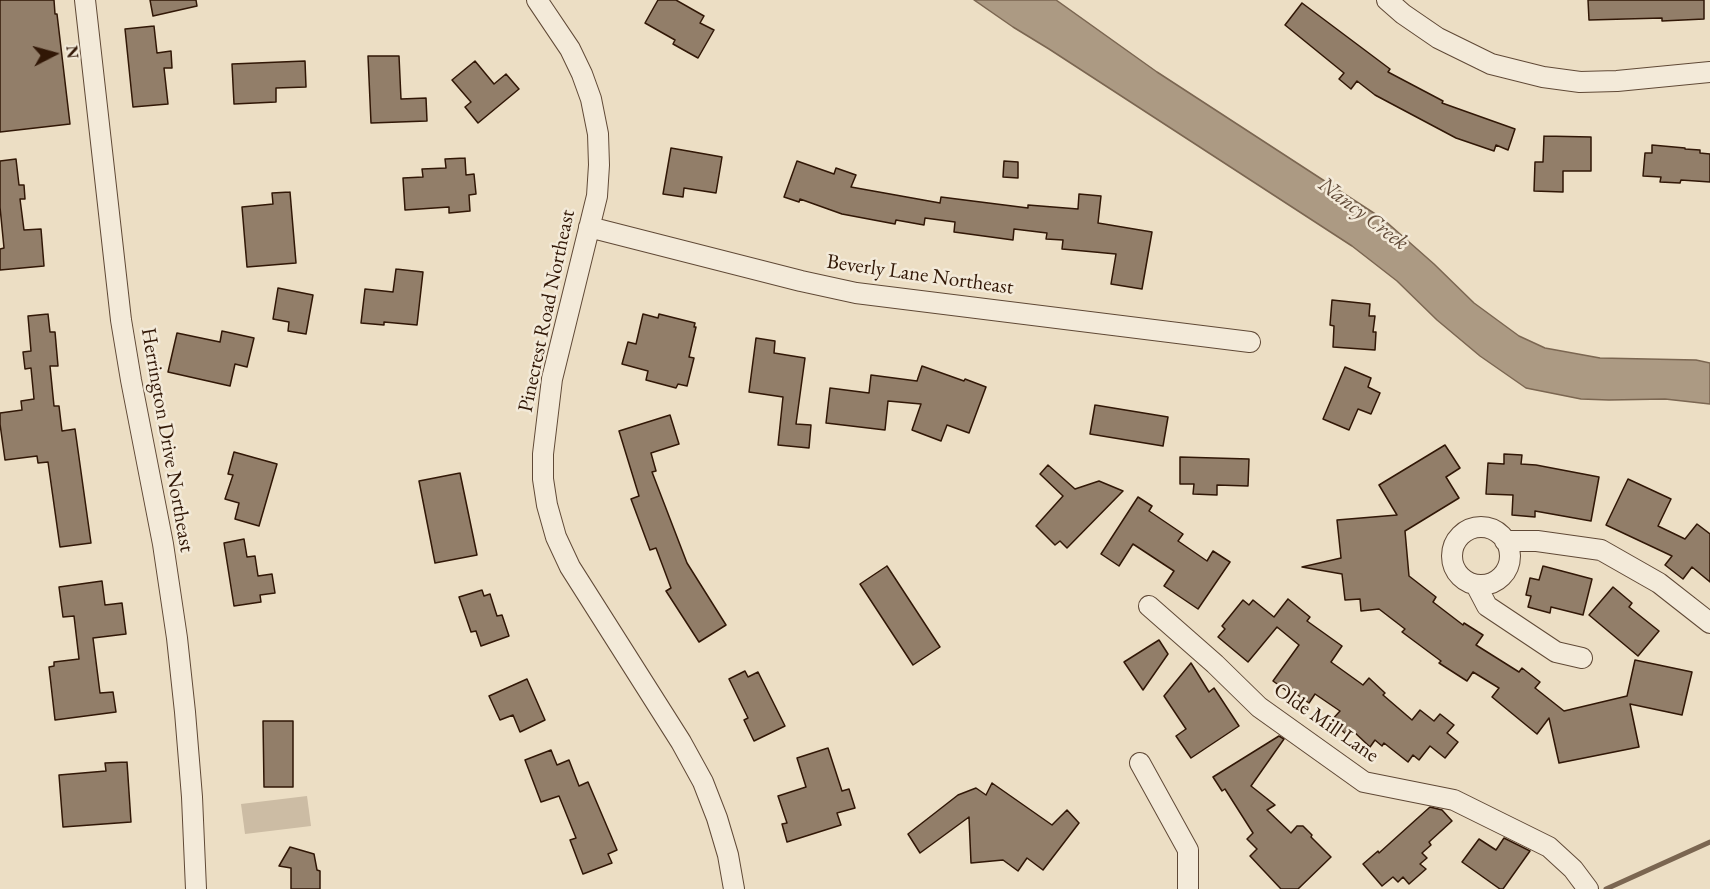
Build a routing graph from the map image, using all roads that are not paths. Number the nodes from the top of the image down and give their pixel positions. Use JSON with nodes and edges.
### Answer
{"nodes":[{"id":1,"x":85,"y":0,"type":"edge"},
{"id":2,"x":537,"y":0,"type":"edge"},
{"id":3,"x":1387,"y":0,"type":"edge"},
{"id":4,"x":1710,"y":72,"type":"edge"},
{"id":5,"x":589,"y":227,"type":"junction"},
{"id":6,"x":1250,"y":342,"type":"dead end"},
{"id":7,"x":1505,"y":541,"type":"junction"},
{"id":8,"x":1476,"y":585,"type":"junction"},
{"id":9,"x":1149,"y":606,"type":"dead end"},
{"id":10,"x":1710,"y":623,"type":"edge"},
{"id":11,"x":1582,"y":658,"type":"dead end"},
{"id":12,"x":1140,"y":763,"type":"dead end"},
{"id":13,"x":196,"y":889,"type":"edge"},
{"id":14,"x":734,"y":889,"type":"edge"},
{"id":15,"x":1188,"y":889,"type":"edge"},
{"id":16,"x":1588,"y":889,"type":"edge"}],
"edges":[{"from":1,"to":13,"type":"street","name":"Herrington Drive Northeast"},
{"from":2,"to":5,"type":"street","name":"Pinecrest Road Northeast"},
{"from":3,"to":4,"type":"street"},
{"from":5,"to":6,"type":"street","name":"Beverly Lane Northeast"},
{"from":5,"to":14,"type":"street","name":"Pinecrest Road Northeast"},
{"from":7,"to":8,"type":"street"},
{"from":7,"to":8,"type":"street"},
{"from":7,"to":10,"type":"street"},
{"from":8,"to":11,"type":"street"},
{"from":9,"to":16,"type":"street","name":"Olde Mill Lane"},
{"from":12,"to":15,"type":"street"}]}
